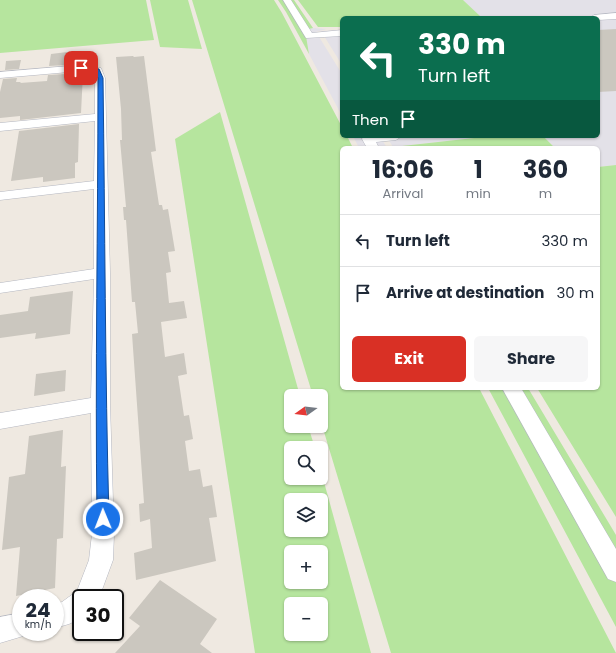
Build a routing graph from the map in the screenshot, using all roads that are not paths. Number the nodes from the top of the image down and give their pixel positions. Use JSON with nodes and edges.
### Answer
{"nodes":[{"id":1,"x":287,"y":0,"type":"edge"},
{"id":2,"x":616,"y":16,"type":"edge"},
{"id":3,"x":600,"y":17,"type":"edge"},
{"id":4,"x":340,"y":33,"type":"edge"},
{"id":5,"x":0,"y":75,"type":"edge"},
{"id":6,"x":100,"y":117,"type":"junction"},
{"id":7,"x":0,"y":127,"type":"edge"},
{"id":8,"x":377,"y":138,"type":"edge"},
{"id":9,"x":372,"y":146,"type":"edge"},
{"id":10,"x":100,"y":184,"type":"junction"},
{"id":11,"x":0,"y":196,"type":"edge"},
{"id":12,"x":102,"y":273,"type":"junction"},
{"id":13,"x":0,"y":288,"type":"edge"},
{"id":14,"x":512,"y":390,"type":"edge"},
{"id":15,"x":100,"y":404,"type":"junction"},
{"id":16,"x":0,"y":421,"type":"edge"},
{"id":17,"x":616,"y":571,"type":"edge"},
{"id":18,"x":90,"y":589,"type":"edge"},
{"id":19,"x":12,"y":627,"type":"edge"},
{"id":20,"x":0,"y":630,"type":"edge"}],
"edges":[{"from":1,"to":4,"type":"street"},
{"from":2,"to":3,"type":"street"},
{"from":5,"to":6,"type":"street"},
{"from":6,"to":7,"type":"street"},
{"from":6,"to":10,"type":"street"},
{"from":8,"to":9,"type":"street"},
{"from":10,"to":11,"type":"street"},
{"from":10,"to":12,"type":"street"},
{"from":12,"to":13,"type":"street"},
{"from":12,"to":15,"type":"street"},
{"from":14,"to":17,"type":"street"},
{"from":15,"to":16,"type":"street"},
{"from":15,"to":18,"type":"street"},
{"from":19,"to":20,"type":"street"}]}
